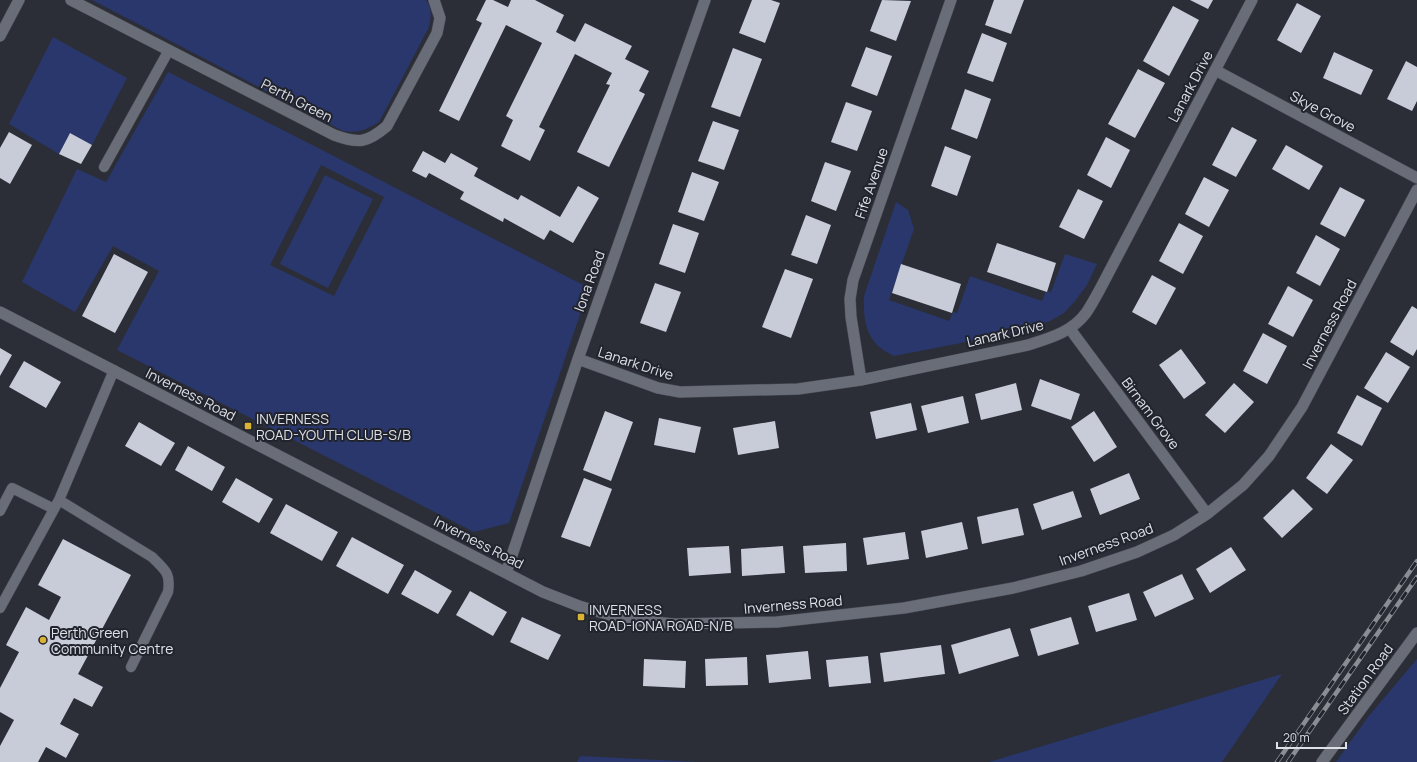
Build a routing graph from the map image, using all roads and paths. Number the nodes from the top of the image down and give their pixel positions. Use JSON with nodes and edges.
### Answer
{"nodes":[{"id":1,"x":19,"y":0,"type":"edge"},
{"id":2,"x":71,"y":0,"type":"edge"},
{"id":3,"x":434,"y":0,"type":"edge"},
{"id":4,"x":706,"y":0,"type":"edge"},
{"id":5,"x":951,"y":0,"type":"edge"},
{"id":6,"x":1252,"y":0,"type":"edge"},
{"id":7,"x":0,"y":36,"type":"edge"},
{"id":8,"x":168,"y":50,"type":"junction"},
{"id":9,"x":1215,"y":70,"type":"junction"},
{"id":10,"x":104,"y":167,"type":"dead end"},
{"id":11,"x":1417,"y":178,"type":"edge"},
{"id":12,"x":1417,"y":190,"type":"edge"},
{"id":13,"x":0,"y":312,"type":"edge"},
{"id":14,"x":1070,"y":329,"type":"junction"},
{"id":15,"x":578,"y":359,"type":"junction"},
{"id":16,"x":114,"y":370,"type":"junction"},
{"id":17,"x":861,"y":380,"type":"junction"},
{"id":18,"x":57,"y":504,"type":"junction"},
{"id":19,"x":0,"y":511,"type":"edge"},
{"id":20,"x":1207,"y":514,"type":"junction"},
{"id":21,"x":506,"y":573,"type":"junction"},
{"id":22,"x":0,"y":607,"type":"edge"},
{"id":23,"x":1417,"y":633,"type":"edge"},
{"id":24,"x":131,"y":667,"type":"dead end"},
{"id":25,"x":1322,"y":762,"type":"edge"}],
"edges":[{"from":1,"to":7,"type":"street"},
{"from":2,"to":8,"type":"street","name":"Perth Green"},
{"from":3,"to":8,"type":"street","name":"Perth Green"},
{"from":4,"to":15,"type":"street","name":"Iona Road"},
{"from":5,"to":17,"type":"street","name":"Fife Avenue"},
{"from":6,"to":9,"type":"street","name":"Lanark Drive"},
{"from":8,"to":10,"type":"lane"},
{"from":9,"to":11,"type":"street","name":"Skye Grove"},
{"from":9,"to":14,"type":"street","name":"Lanark Drive"},
{"from":12,"to":20,"type":"street","name":"Inverness Road"},
{"from":13,"to":16,"type":"street","name":"Inverness Road"},
{"from":14,"to":17,"type":"street","name":"Lanark Drive"},
{"from":14,"to":20,"type":"street","name":"Birnam Grove"},
{"from":15,"to":17,"type":"street","name":"Lanark Drive"},
{"from":15,"to":21,"type":"street","name":"Iona Road"},
{"from":16,"to":18,"type":"lane"},
{"from":16,"to":21,"type":"street","name":"Inverness Road"},
{"from":18,"to":19,"type":"lane"},
{"from":18,"to":22,"type":"lane"},
{"from":18,"to":24,"type":"lane"},
{"from":20,"to":21,"type":"street","name":"Inverness Road"},
{"from":23,"to":25,"type":"street","name":"Station Road"}]}
